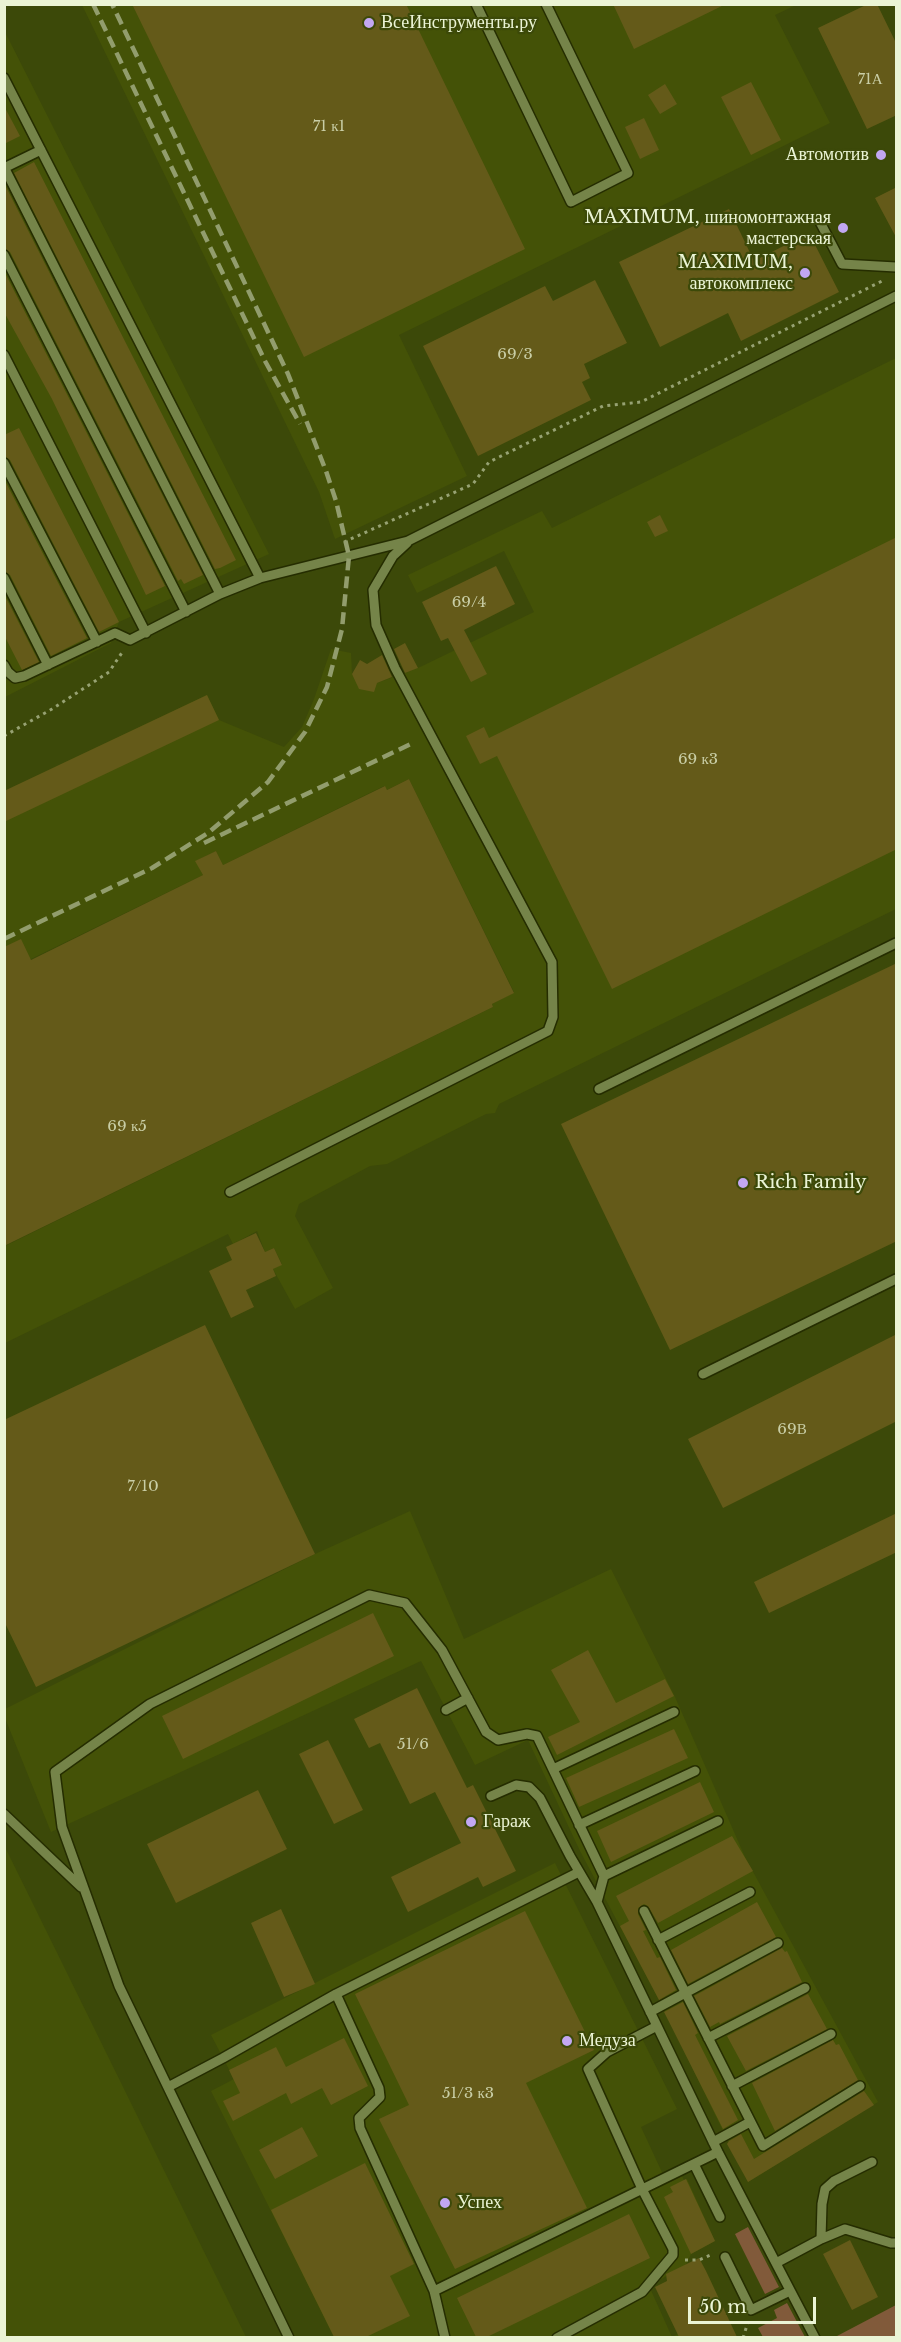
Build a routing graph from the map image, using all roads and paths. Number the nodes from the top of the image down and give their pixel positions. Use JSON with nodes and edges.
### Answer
{"nodes":[{"id":1,"x":476,"y":4,"type":"edge"},
{"id":2,"x":546,"y":4,"type":"edge"},
{"id":3,"x":4,"y":78,"type":"edge"},
{"id":4,"x":41,"y":150,"type":"junction"},
{"id":5,"x":5,"y":167,"type":"edge"},
{"id":6,"x":820,"y":222,"type":"dead end"},
{"id":7,"x":4,"y":255,"type":"edge"},
{"id":8,"x":897,"y":267,"type":"edge"},
{"id":9,"x":886,"y":279,"type":"dead end"},
{"id":10,"x":897,"y":296,"type":"edge"},
{"id":11,"x":4,"y":354,"type":"edge"},
{"id":12,"x":4,"y":463,"type":"edge"},
{"id":13,"x":408,"y":541,"type":"junction"},
{"id":14,"x":340,"y":545,"type":"dead end"},
{"id":15,"x":4,"y":578,"type":"edge"},
{"id":16,"x":260,"y":578,"type":"junction"},
{"id":17,"x":220,"y":594,"type":"junction"},
{"id":18,"x":186,"y":612,"type":"junction"},
{"id":19,"x":146,"y":633,"type":"junction"},
{"id":20,"x":130,"y":640,"type":"junction"},
{"id":21,"x":97,"y":642,"type":"junction"},
{"id":22,"x":4,"y":665,"type":"edge"},
{"id":23,"x":48,"y":665,"type":"junction"},
{"id":24,"x":4,"y":736,"type":"edge"},
{"id":25,"x":897,"y":943,"type":"edge"},
{"id":26,"x":599,"y":1089,"type":"dead end"},
{"id":27,"x":230,"y":1192,"type":"dead end"},
{"id":28,"x":897,"y":1279,"type":"edge"},
{"id":29,"x":703,"y":1374,"type":"dead end"},
{"id":30,"x":468,"y":1698,"type":"junction"},
{"id":31,"x":446,"y":1710,"type":"dead end"},
{"id":32,"x":674,"y":1712,"type":"dead end"},
{"id":33,"x":553,"y":1769,"type":"junction"},
{"id":34,"x":695,"y":1771,"type":"dead end"},
{"id":35,"x":491,"y":1796,"type":"dead end"},
{"id":36,"x":4,"y":1814,"type":"edge"},
{"id":37,"x":718,"y":1821,"type":"dead end"},
{"id":38,"x":579,"y":1825,"type":"junction"},
{"id":39,"x":579,"y":1872,"type":"junction"},
{"id":40,"x":604,"y":1876,"type":"junction"},
{"id":41,"x":83,"y":1889,"type":"junction"},
{"id":42,"x":750,"y":1892,"type":"dead end"},
{"id":43,"x":597,"y":1902,"type":"junction"},
{"id":44,"x":644,"y":1911,"type":"dead end"},
{"id":45,"x":658,"y":1940,"type":"junction"},
{"id":46,"x":778,"y":1943,"type":"dead end"},
{"id":47,"x":805,"y":1988,"type":"dead end"},
{"id":48,"x":336,"y":1994,"type":"junction"},
{"id":49,"x":685,"y":1994,"type":"junction"},
{"id":50,"x":650,"y":2012,"type":"junction"},
{"id":51,"x":657,"y":2026,"type":"junction"},
{"id":52,"x":831,"y":2034,"type":"dead end"},
{"id":53,"x":708,"y":2038,"type":"junction"},
{"id":54,"x":732,"y":2086,"type":"junction"},
{"id":55,"x":860,"y":2086,"type":"dead end"},
{"id":56,"x":168,"y":2087,"type":"junction"},
{"id":57,"x":750,"y":2122,"type":"junction"},
{"id":58,"x":713,"y":2142,"type":"junction"},
{"id":59,"x":718,"y":2152,"type":"junction"},
{"id":60,"x":872,"y":2162,"type":"dead end"},
{"id":61,"x":694,"y":2163,"type":"junction"},
{"id":62,"x":642,"y":2189,"type":"junction"},
{"id":63,"x":720,"y":2217,"type":"dead end"},
{"id":64,"x":820,"y":2239,"type":"junction"},
{"id":65,"x":897,"y":2243,"type":"edge"},
{"id":66,"x":725,"y":2258,"type":"joint"},
{"id":67,"x":671,"y":2260,"type":"junction"},
{"id":68,"x":776,"y":2263,"type":"junction"},
{"id":69,"x":790,"y":2291,"type":"junction"},
{"id":70,"x":434,"y":2292,"type":"junction"},
{"id":71,"x":289,"y":2337,"type":"edge"},
{"id":72,"x":445,"y":2337,"type":"edge"},
{"id":73,"x":556,"y":2337,"type":"edge"},
{"id":74,"x":815,"y":2337,"type":"edge"}],
"edges":[{"from":1,"to":2,"type":"lane"},
{"from":3,"to":4,"type":"lane"},
{"from":4,"to":5,"type":"lane"},
{"from":4,"to":16,"type":"lane"},
{"from":5,"to":17,"type":"lane"},
{"from":6,"to":8,"type":"lane"},
{"from":7,"to":18,"type":"lane"},
{"from":9,"to":14,"type":"path"},
{"from":10,"to":13,"type":"lane"},
{"from":11,"to":19,"type":"lane"},
{"from":12,"to":21,"type":"lane"},
{"from":13,"to":16,"type":"lane"},
{"from":13,"to":27,"type":"lane"},
{"from":15,"to":23,"type":"lane"},
{"from":16,"to":17,"type":"lane"},
{"from":17,"to":18,"type":"lane"},
{"from":18,"to":19,"type":"lane"},
{"from":19,"to":20,"type":"lane"},
{"from":20,"to":21,"type":"lane"},
{"from":20,"to":24,"type":"path"},
{"from":21,"to":23,"type":"lane"},
{"from":22,"to":23,"type":"lane"},
{"from":25,"to":26,"type":"lane"},
{"from":28,"to":29,"type":"lane"},
{"from":30,"to":31,"type":"lane"},
{"from":30,"to":33,"type":"lane"},
{"from":30,"to":41,"type":"lane"},
{"from":32,"to":33,"type":"lane"},
{"from":33,"to":38,"type":"lane"},
{"from":34,"to":38,"type":"lane"},
{"from":35,"to":39,"type":"lane"},
{"from":36,"to":41,"type":"lane"},
{"from":37,"to":40,"type":"lane"},
{"from":38,"to":40,"type":"lane"},
{"from":39,"to":43,"type":"lane"},
{"from":39,"to":48,"type":"lane"},
{"from":40,"to":43,"type":"lane"},
{"from":41,"to":56,"type":"lane"},
{"from":42,"to":45,"type":"lane"},
{"from":43,"to":50,"type":"lane"},
{"from":44,"to":45,"type":"lane"},
{"from":45,"to":49,"type":"lane"},
{"from":46,"to":49,"type":"lane"},
{"from":47,"to":53,"type":"lane"},
{"from":48,"to":56,"type":"lane"},
{"from":48,"to":70,"type":"lane"},
{"from":49,"to":50,"type":"lane"},
{"from":49,"to":53,"type":"lane"},
{"from":50,"to":51,"type":"lane"},
{"from":51,"to":58,"type":"lane"},
{"from":51,"to":62,"type":"lane"},
{"from":52,"to":54,"type":"lane"},
{"from":53,"to":54,"type":"lane"},
{"from":54,"to":57,"type":"lane"},
{"from":55,"to":57,"type":"lane"},
{"from":56,"to":71,"type":"lane"},
{"from":57,"to":58,"type":"lane"},
{"from":58,"to":59,"type":"lane"},
{"from":59,"to":61,"type":"lane"},
{"from":59,"to":68,"type":"lane"},
{"from":60,"to":64,"type":"lane"},
{"from":61,"to":62,"type":"lane"},
{"from":61,"to":63,"type":"lane"},
{"from":62,"to":67,"type":"lane"},
{"from":62,"to":70,"type":"lane"},
{"from":64,"to":65,"type":"lane"},
{"from":64,"to":68,"type":"lane"},
{"from":66,"to":67,"type":"path"},
{"from":66,"to":69,"type":"lane"},
{"from":67,"to":73,"type":"lane"},
{"from":68,"to":69,"type":"lane"},
{"from":69,"to":74,"type":"lane"},
{"from":70,"to":72,"type":"lane"}]}
